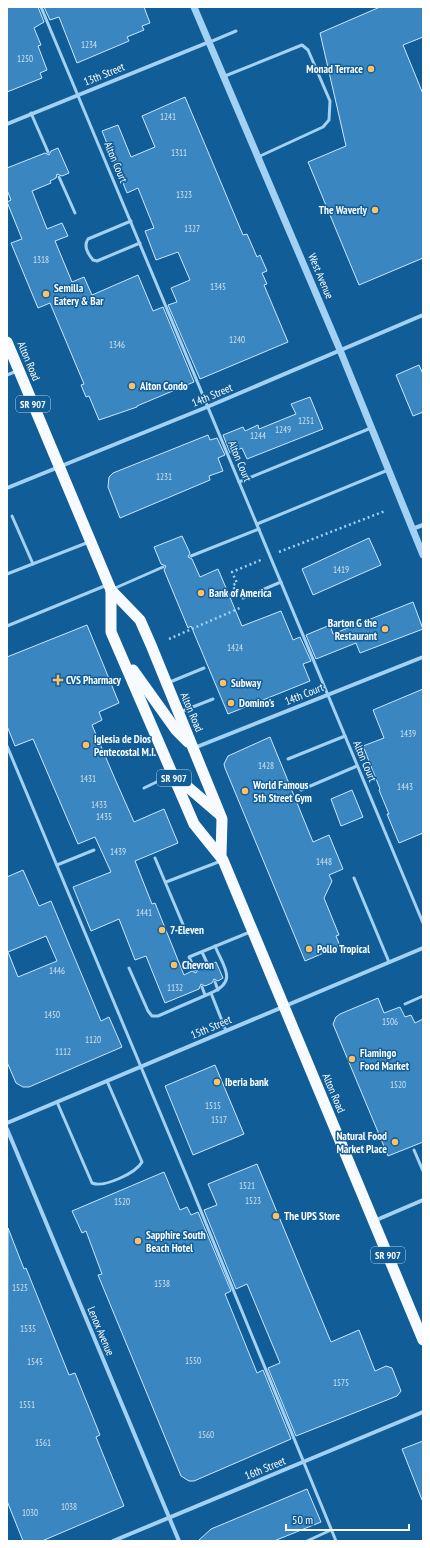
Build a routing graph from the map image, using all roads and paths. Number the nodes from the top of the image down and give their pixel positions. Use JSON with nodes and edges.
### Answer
{"nodes":[{"id":1,"x":42,"y":7,"type":"edge"},
{"id":2,"x":194,"y":7,"type":"edge"},
{"id":3,"x":236,"y":31,"type":"dead end"},
{"id":4,"x":209,"y":42,"type":"junction"},
{"id":5,"x":224,"y":77,"type":"junction"},
{"id":6,"x":78,"y":94,"type":"junction"},
{"id":7,"x":31,"y":113,"type":"junction"},
{"id":8,"x":7,"y":124,"type":"edge"},
{"id":9,"x":48,"y":152,"type":"dead end"},
{"id":10,"x":258,"y":157,"type":"junction"},
{"id":11,"x":59,"y":177,"type":"dead end"},
{"id":12,"x":75,"y":214,"type":"dead end"},
{"id":13,"x":131,"y":221,"type":"junction"},
{"id":14,"x":140,"y":243,"type":"junction"},
{"id":15,"x":423,"y":315,"type":"edge"},
{"id":16,"x":7,"y":342,"type":"edge"},
{"id":17,"x":340,"y":350,"type":"junction"},
{"id":18,"x":19,"y":370,"type":"junction"},
{"id":19,"x":7,"y":375,"type":"edge"},
{"id":20,"x":207,"y":407,"type":"junction"},
{"id":21,"x":371,"y":428,"type":"junction"},
{"id":22,"x":59,"y":467,"type":"junction"},
{"id":23,"x":388,"y":470,"type":"junction"},
{"id":24,"x":240,"y":482,"type":"junction"},
{"id":25,"x":7,"y":488,"type":"edge"},
{"id":26,"x":384,"y":511,"type":"dead end"},
{"id":27,"x":12,"y":516,"type":"dead end"},
{"id":28,"x":257,"y":524,"type":"junction"},
{"id":29,"x":423,"y":525,"type":"edge"},
{"id":30,"x":259,"y":529,"type":"junction"},
{"id":31,"x":412,"y":529,"type":"junction"},
{"id":32,"x":91,"y":541,"type":"junction"},
{"id":33,"x":275,"y":554,"type":"dead end"},
{"id":34,"x":423,"y":555,"type":"edge"},
{"id":35,"x":191,"y":556,"type":"dead end"},
{"id":36,"x":261,"y":560,"type":"dead end"},
{"id":37,"x":33,"y":564,"type":"junction"},
{"id":38,"x":163,"y":567,"type":"dead end"},
{"id":39,"x":7,"y":574,"type":"edge"},
{"id":40,"x":281,"y":582,"type":"junction"},
{"id":41,"x":110,"y":587,"type":"junction"},
{"id":42,"x":238,"y":597,"type":"dead end"},
{"id":43,"x":243,"y":598,"type":"dead end"},
{"id":44,"x":240,"y":603,"type":"dead end"},
{"id":45,"x":7,"y":626,"type":"edge"},
{"id":46,"x":169,"y":639,"type":"dead end"},
{"id":47,"x":121,"y":653,"type":"junction"},
{"id":48,"x":423,"y":657,"type":"edge"},
{"id":49,"x":204,"y":668,"type":"dead end"},
{"id":50,"x":166,"y":683,"type":"junction"},
{"id":51,"x":328,"y":694,"type":"junction"},
{"id":52,"x":212,"y":699,"type":"dead end"},
{"id":53,"x":178,"y":712,"type":"junction"},
{"id":54,"x":345,"y":736,"type":"junction"},
{"id":55,"x":7,"y":746,"type":"edge"},
{"id":56,"x":193,"y":748,"type":"junction"},
{"id":57,"x":288,"y":760,"type":"dead end"},
{"id":58,"x":357,"y":766,"type":"junction"},
{"id":59,"x":173,"y":775,"type":"junction"},
{"id":60,"x":144,"y":788,"type":"dead end"},
{"id":61,"x":301,"y":790,"type":"dead end"},
{"id":62,"x":220,"y":815,"type":"junction"},
{"id":63,"x":94,"y":850,"type":"dead end"},
{"id":64,"x":155,"y":858,"type":"dead end"},
{"id":65,"x":222,"y":858,"type":"junction"},
{"id":66,"x":57,"y":865,"type":"junction"},
{"id":67,"x":354,"y":878,"type":"dead end"},
{"id":68,"x":166,"y":882,"type":"junction"},
{"id":69,"x":423,"y":922,"type":"edge"},
{"id":70,"x":252,"y":930,"type":"junction"},
{"id":71,"x":187,"y":934,"type":"dead end"},
{"id":72,"x":215,"y":946,"type":"junction"},
{"id":73,"x":423,"y":948,"type":"edge"},
{"id":74,"x":202,"y":952,"type":"junction"},
{"id":75,"x":389,"y":962,"type":"junction"},
{"id":76,"x":208,"y":965,"type":"dead end"},
{"id":77,"x":129,"y":968,"type":"dead end"},
{"id":78,"x":195,"y":970,"type":"dead end"},
{"id":79,"x":215,"y":982,"type":"dead end"},
{"id":80,"x":202,"y":988,"type":"dead end"},
{"id":81,"x":218,"y":990,"type":"junction"},
{"id":82,"x":211,"y":993,"type":"junction"},
{"id":83,"x":205,"y":995,"type":"junction"},
{"id":84,"x":423,"y":996,"type":"edge"},
{"id":85,"x":405,"y":1004,"type":"dead end"},
{"id":86,"x":284,"y":1006,"type":"junction"},
{"id":87,"x":226,"y":1031,"type":"junction"},
{"id":88,"x":141,"y":1067,"type":"junction"},
{"id":89,"x":107,"y":1081,"type":"junction"},
{"id":90,"x":57,"y":1102,"type":"junction"},
{"id":91,"x":7,"y":1123,"type":"edge"},
{"id":92,"x":7,"y":1129,"type":"edge"},
{"id":93,"x":414,"y":1150,"type":"dead end"},
{"id":94,"x":423,"y":1171,"type":"edge"},
{"id":95,"x":423,"y":1200,"type":"edge"},
{"id":96,"x":374,"y":1221,"type":"junction"},
{"id":97,"x":423,"y":1340,"type":"edge"},
{"id":98,"x":423,"y":1412,"type":"edge"},
{"id":99,"x":304,"y":1462,"type":"junction"},
{"id":100,"x":169,"y":1518,"type":"junction"},
{"id":101,"x":331,"y":1530,"type":"junction"},
{"id":102,"x":113,"y":1541,"type":"edge"},
{"id":103,"x":179,"y":1541,"type":"edge"},
{"id":104,"x":307,"y":1541,"type":"edge"},
{"id":105,"x":336,"y":1541,"type":"edge"}],
"edges":[{"from":1,"to":6,"type":"lane","name":"Alton Court"},
{"from":2,"to":4,"type":"street","name":"West Avenue"},
{"from":3,"to":4,"type":"lane"},
{"from":4,"to":5,"type":"street","name":"West Avenue"},
{"from":4,"to":6,"type":"street","name":"13th Street"},
{"from":5,"to":10,"type":"street","name":"West Avenue"},
{"from":5,"to":10,"type":"lane"},
{"from":6,"to":7,"type":"street","name":"13th Street"},
{"from":6,"to":13,"type":"lane","name":"Alton Court"},
{"from":7,"to":8,"type":"street","name":"13th Street"},
{"from":7,"to":9,"type":"lane"},
{"from":10,"to":17,"type":"street","name":"West Avenue"},
{"from":11,"to":12,"type":"lane"},
{"from":13,"to":14,"type":"lane","name":"Alton Court"},
{"from":13,"to":14,"type":"lane"},
{"from":14,"to":20,"type":"lane","name":"Alton Court"},
{"from":15,"to":17,"type":"street","name":"14th Street"},
{"from":16,"to":18,"type":"highway","name":"Alton Road","number":"SR 907"},
{"from":17,"to":20,"type":"street","name":"14th Street"},
{"from":17,"to":21,"type":"street","name":"West Avenue"},
{"from":18,"to":19,"type":"lane"},
{"from":18,"to":22,"type":"highway","name":"Alton Road","number":"SR 907"},
{"from":20,"to":22,"type":"street","name":"14th Street"},
{"from":20,"to":24,"type":"lane","name":"Alton Court"},
{"from":21,"to":23,"type":"street","name":"West Avenue"},
{"from":21,"to":24,"type":"lane"},
{"from":22,"to":25,"type":"street","name":"14th Street"},
{"from":22,"to":32,"type":"highway","name":"Alton Road","number":"SR 907"},
{"from":23,"to":28,"type":"lane"},
{"from":23,"to":31,"type":"street","name":"West Avenue"},
{"from":24,"to":28,"type":"lane","name":"Alton Court"},
{"from":26,"to":33,"type":"path"},
{"from":27,"to":37,"type":"lane"},
{"from":28,"to":30,"type":"lane","name":"Alton Court"},
{"from":29,"to":31,"type":"street"},
{"from":30,"to":35,"type":"lane"},
{"from":30,"to":40,"type":"lane","name":"Alton Court"},
{"from":31,"to":34,"type":"street","name":"West Avenue"},
{"from":32,"to":37,"type":"lane"},
{"from":32,"to":41,"type":"highway","name":"Alton Road","number":"SR 907"},
{"from":36,"to":42,"type":"path"},
{"from":37,"to":39,"type":"lane"},
{"from":38,"to":41,"type":"lane"},
{"from":40,"to":43,"type":"lane"},
{"from":40,"to":51,"type":"lane","name":"Alton Court"},
{"from":41,"to":45,"type":"lane"},
{"from":41,"to":47,"type":"highway","name":"Alton Road","number":"SR 907"},
{"from":41,"to":50,"type":"highway","name":"Alton Road","number":"SR 907"},
{"from":44,"to":46,"type":"path"},
{"from":47,"to":56,"type":"highway"},
{"from":47,"to":59,"type":"highway","name":"Alton Road","number":"SR 907"},
{"from":48,"to":51,"type":"street","name":"14th Court"},
{"from":49,"to":50,"type":"lane"},
{"from":50,"to":53,"type":"highway","name":"Alton Road","number":"SR 907"},
{"from":51,"to":54,"type":"lane","name":"Alton Court"},
{"from":51,"to":56,"type":"street","name":"14th Court"},
{"from":52,"to":53,"type":"lane"},
{"from":53,"to":56,"type":"highway","name":"Alton Road","number":"SR 907"},
{"from":54,"to":57,"type":"lane"},
{"from":54,"to":58,"type":"lane","name":"Alton Court"},
{"from":55,"to":66,"type":"lane"},
{"from":56,"to":62,"type":"highway","name":"Alton Road","number":"SR 907"},
{"from":58,"to":61,"type":"lane"},
{"from":58,"to":69,"type":"lane","name":"Alton Court"},
{"from":59,"to":60,"type":"lane"},
{"from":59,"to":62,"type":"highway"},
{"from":59,"to":65,"type":"highway","name":"Alton Road","number":"SR 907"},
{"from":62,"to":65,"type":"highway","name":"Alton Road","number":"SR 907"},
{"from":63,"to":66,"type":"lane"},
{"from":64,"to":68,"type":"lane"},
{"from":65,"to":68,"type":"lane"},
{"from":65,"to":70,"type":"highway","name":"Alton Road","number":"SR 907"},
{"from":66,"to":88,"type":"lane"},
{"from":67,"to":75,"type":"lane"},
{"from":68,"to":71,"type":"lane"},
{"from":70,"to":72,"type":"lane"},
{"from":70,"to":86,"type":"highway","name":"Alton Road","number":"SR 907"},
{"from":72,"to":74,"type":"lane"},
{"from":72,"to":81,"type":"lane"},
{"from":73,"to":75,"type":"street","name":"15th Street"},
{"from":74,"to":76,"type":"lane"},
{"from":74,"to":78,"type":"lane"},
{"from":75,"to":86,"type":"street","name":"15th Street"},
{"from":77,"to":83,"type":"lane"},
{"from":79,"to":81,"type":"lane"},
{"from":80,"to":83,"type":"lane"},
{"from":81,"to":82,"type":"lane"},
{"from":82,"to":83,"type":"lane"},
{"from":82,"to":87,"type":"lane"},
{"from":84,"to":85,"type":"lane"},
{"from":86,"to":87,"type":"street","name":"15th Street"},
{"from":86,"to":96,"type":"highway","name":"Alton Road","number":"SR 907"},
{"from":87,"to":88,"type":"street","name":"15th Street"},
{"from":88,"to":89,"type":"street","name":"15th Street"},
{"from":88,"to":99,"type":"lane"},
{"from":89,"to":90,"type":"street","name":"15th Street"},
{"from":89,"to":90,"type":"lane"},
{"from":90,"to":91,"type":"street","name":"15th Street"},
{"from":92,"to":100,"type":"street","name":"Lenox Avenue"},
{"from":93,"to":94,"type":"lane"},
{"from":95,"to":96,"type":"street"},
{"from":96,"to":97,"type":"highway","name":"Alton Road","number":"SR 907"},
{"from":98,"to":99,"type":"street","name":"16th Street"},
{"from":99,"to":100,"type":"street","name":"16th Street"},
{"from":99,"to":101,"type":"lane"},
{"from":100,"to":102,"type":"street","name":"16th Street"},
{"from":100,"to":103,"type":"street","name":"Lenox Avenue"},
{"from":101,"to":104,"type":"lane"},
{"from":101,"to":105,"type":"lane"}]}
